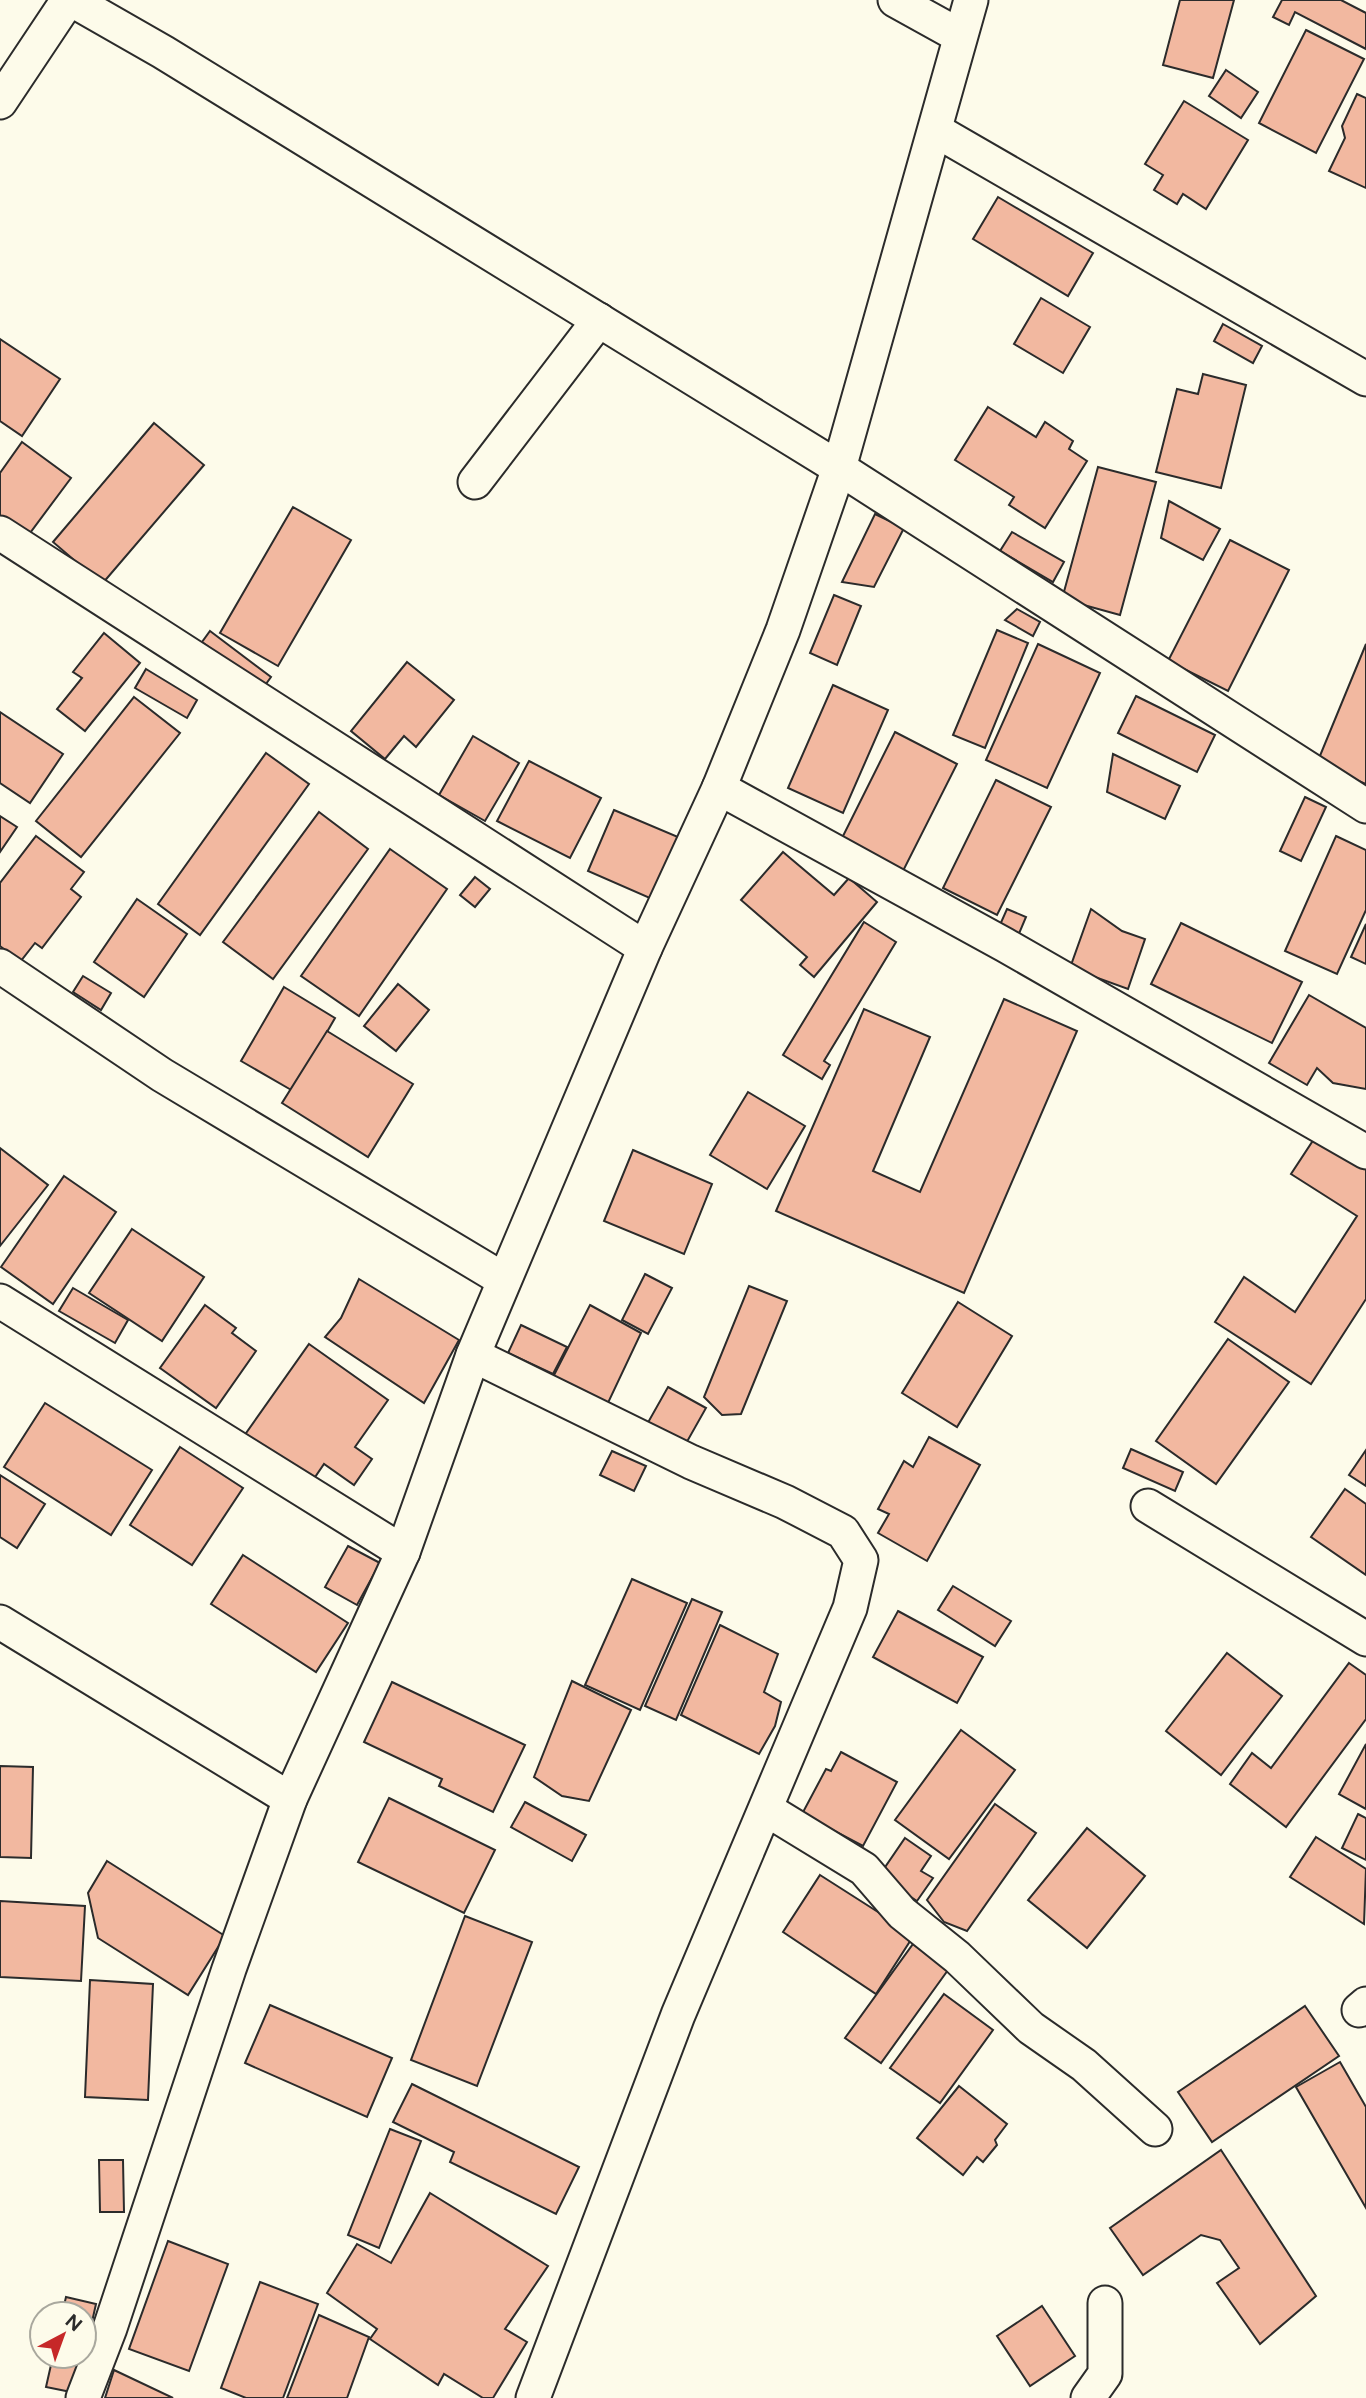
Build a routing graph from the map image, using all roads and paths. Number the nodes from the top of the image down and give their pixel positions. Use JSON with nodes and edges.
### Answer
{"nodes":[{"id":1,"x":70,"y":0,"type":"edge"},
{"id":2,"x":895,"y":0,"type":"edge"},
{"id":3,"x":971,"y":0,"type":"edge"},
{"id":4,"x":960,"y":36,"type":"junction"},
{"id":5,"x":0,"y":102,"type":"edge"},
{"id":6,"x":935,"y":130,"type":"junction"},
{"id":7,"x":599,"y":320,"type":"junction"},
{"id":8,"x":1366,"y":379,"type":"edge"},
{"id":9,"x":839,"y":468,"type":"junction"},
{"id":10,"x":475,"y":482,"type":"dead end"},
{"id":11,"x":0,"y":533,"type":"edge"},
{"id":12,"x":719,"y":788,"type":"junction"},
{"id":13,"x":1366,"y":806,"type":"edge"},
{"id":14,"x":645,"y":948,"type":"junction"},
{"id":15,"x":0,"y":966,"type":"edge"},
{"id":16,"x":1366,"y":1152,"type":"edge"},
{"id":17,"x":504,"y":1280,"type":"junction"},
{"id":18,"x":0,"y":1301,"type":"edge"},
{"id":19,"x":473,"y":1355,"type":"junction"},
{"id":20,"x":1149,"y":1506,"type":"dead end"},
{"id":21,"x":403,"y":1552,"type":"junction"},
{"id":22,"x":0,"y":1622,"type":"edge"},
{"id":23,"x":1366,"y":1639,"type":"edge"},
{"id":24,"x":290,"y":1799,"type":"junction"},
{"id":25,"x":765,"y":1809,"type":"junction"},
{"id":26,"x":1155,"y":2129,"type":"dead end"},
{"id":27,"x":1105,"y":2303,"type":"dead end"},
{"id":28,"x":83,"y":2398,"type":"edge"},
{"id":29,"x":533,"y":2398,"type":"edge"},
{"id":30,"x":1088,"y":2398,"type":"edge"}],
"edges":[{"from":1,"to":5,"type":"street"},
{"from":1,"to":7,"type":"street"},
{"from":2,"to":4,"type":"street"},
{"from":3,"to":4,"type":"street"},
{"from":4,"to":6,"type":"street"},
{"from":6,"to":8,"type":"street"},
{"from":6,"to":9,"type":"street"},
{"from":7,"to":9,"type":"street"},
{"from":7,"to":10,"type":"street"},
{"from":9,"to":12,"type":"street"},
{"from":9,"to":13,"type":"street"},
{"from":11,"to":14,"type":"street"},
{"from":12,"to":14,"type":"street"},
{"from":12,"to":16,"type":"street"},
{"from":14,"to":17,"type":"street"},
{"from":15,"to":17,"type":"street"},
{"from":17,"to":19,"type":"street"},
{"from":18,"to":21,"type":"street"},
{"from":19,"to":21,"type":"street"},
{"from":19,"to":25,"type":"street"},
{"from":20,"to":23,"type":"street"},
{"from":21,"to":24,"type":"street"},
{"from":22,"to":24,"type":"street"},
{"from":24,"to":28,"type":"street"},
{"from":25,"to":26,"type":"street"},
{"from":25,"to":29,"type":"street"},
{"from":27,"to":30,"type":"street"}]}
